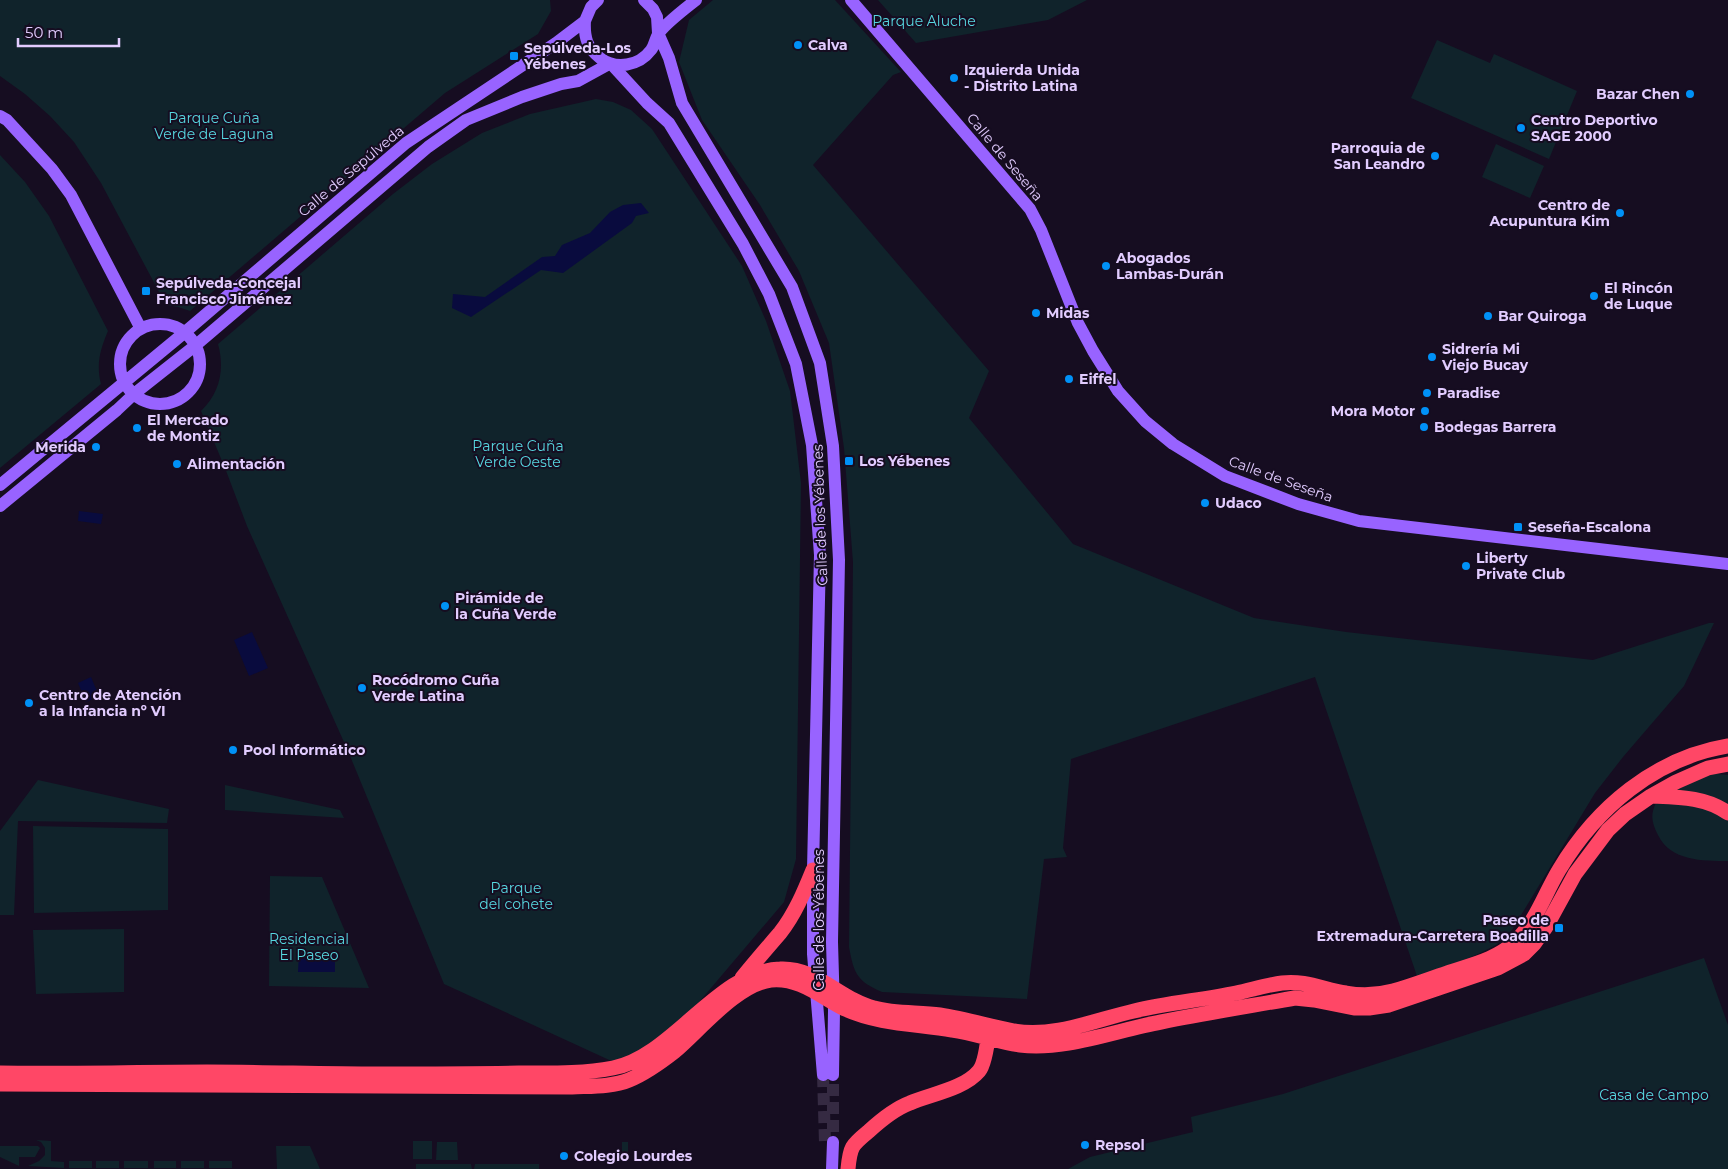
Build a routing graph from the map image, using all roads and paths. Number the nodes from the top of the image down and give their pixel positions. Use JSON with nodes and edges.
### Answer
{"nodes":[{"id":1,"x":644,"y":0,"type":"edge"},
{"id":2,"x":696,"y":0,"type":"edge"},
{"id":3,"x":851,"y":0,"type":"edge"},
{"id":4,"x":592,"y":2,"type":"edge"},
{"id":5,"x":584,"y":21,"type":"junction"},
{"id":6,"x":658,"y":33,"type":"junction"},
{"id":7,"x":611,"y":65,"type":"junction"},
{"id":8,"x":0,"y":116,"type":"edge"},
{"id":9,"x":142,"y":329,"type":"junction"},
{"id":10,"x":184,"y":333,"type":"junction"},
{"id":11,"x":196,"y":346,"type":"junction"},
{"id":12,"x":125,"y":383,"type":"junction"},
{"id":13,"x":134,"y":394,"type":"junction"},
{"id":14,"x":0,"y":485,"type":"edge"},
{"id":15,"x":0,"y":506,"type":"edge"},
{"id":16,"x":1728,"y":564,"type":"edge"},
{"id":17,"x":1728,"y":746,"type":"edge"},
{"id":18,"x":1728,"y":764,"type":"edge"},
{"id":19,"x":1651,"y":796,"type":"junction"},
{"id":20,"x":1728,"y":813,"type":"edge"},
{"id":21,"x":813,"y":870,"type":"junction"},
{"id":22,"x":738,"y":983,"type":"junction"},
{"id":23,"x":816,"y":985,"type":"junction"},
{"id":24,"x":834,"y":996,"type":"junction"},
{"id":25,"x":987,"y":1033,"type":"junction"},
{"id":26,"x":0,"y":1073,"type":"edge"},
{"id":27,"x":0,"y":1084,"type":"edge"},
{"id":28,"x":825,"y":1169,"type":"edge"},
{"id":29,"x":832,"y":1169,"type":"edge"},
{"id":30,"x":846,"y":1169,"type":"edge"}],
"edges":[{"from":1,"to":6,"type":"street","name":"Calle de los Yébenes"},
{"from":2,"to":6,"type":"street"},
{"from":3,"to":16,"type":"street","name":"Calle de Seseña"},
{"from":4,"to":5,"type":"street","name":"Calle de Sepúlveda"},
{"from":5,"to":7,"type":"street","name":"Calle de los Yébenes"},
{"from":5,"to":10,"type":"street","name":"Calle de Sepúlveda"},
{"from":6,"to":7,"type":"street"},
{"from":6,"to":24,"type":"street","name":"Calle de los Yébenes"},
{"from":7,"to":11,"type":"street"},
{"from":7,"to":21,"type":"street","name":"Calle de los Yébenes"},
{"from":8,"to":9,"type":"street"},
{"from":9,"to":10,"type":"street"},
{"from":9,"to":12,"type":"street"},
{"from":10,"to":11,"type":"street"},
{"from":10,"to":12,"type":"street","name":"Calle de Sepúlveda"},
{"from":11,"to":13,"type":"street"},
{"from":11,"to":13,"type":"street"},
{"from":12,"to":13,"type":"street"},
{"from":12,"to":14,"type":"street","name":"Calle de Sepúlveda"},
{"from":13,"to":15,"type":"street"},
{"from":17,"to":25,"type":"highway"},
{"from":18,"to":19,"type":"highway"},
{"from":19,"to":20,"type":"highway"},
{"from":19,"to":25,"type":"highway"},
{"from":21,"to":22,"type":"highway"},
{"from":21,"to":23,"type":"street","name":"Calle de los Yébenes"},
{"from":22,"to":23,"type":"highway"},
{"from":22,"to":26,"type":"highway"},
{"from":23,"to":24,"type":"highway"},
{"from":23,"to":24,"type":"street","name":"Calle de los Yébenes"},
{"from":23,"to":27,"type":"highway"},
{"from":24,"to":25,"type":"highway"},
{"from":25,"to":30,"type":"highway"},
{"from":28,"to":29,"type":"street"}]}
